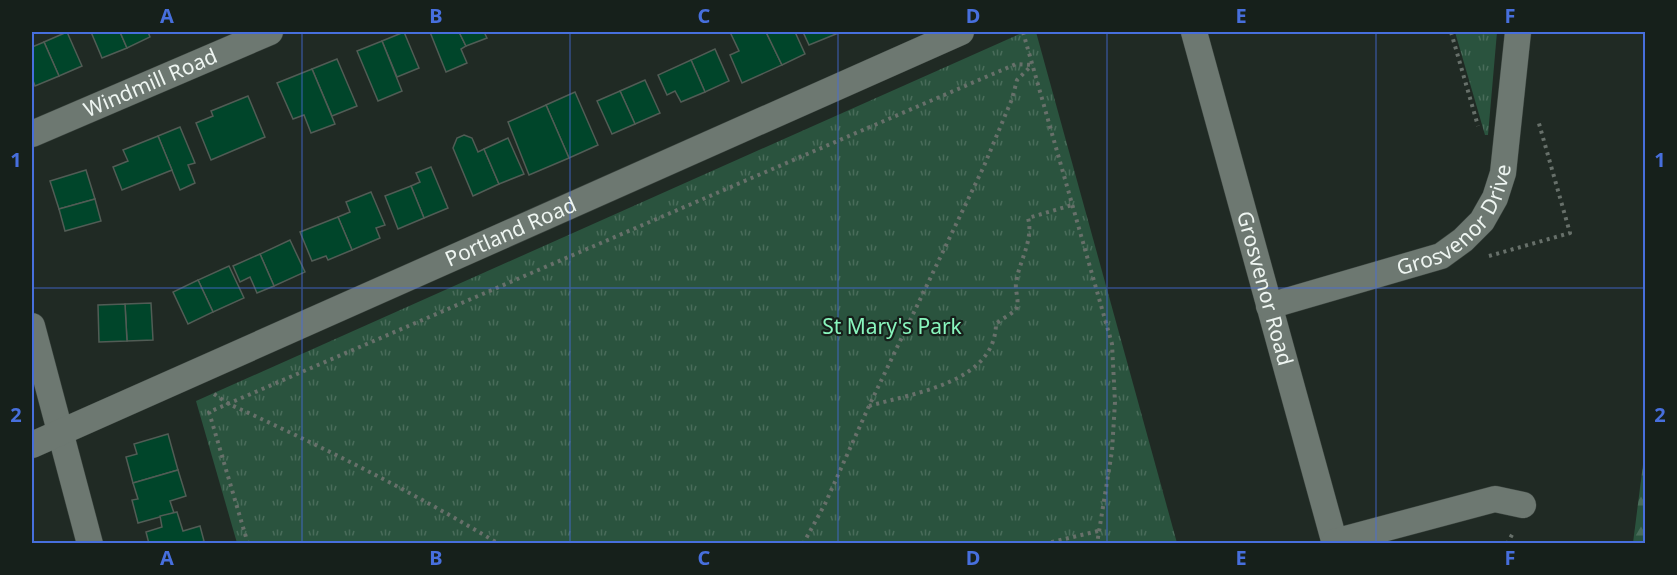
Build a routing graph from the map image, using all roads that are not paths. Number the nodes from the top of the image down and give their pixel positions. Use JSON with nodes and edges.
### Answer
{"nodes":[{"id":1,"x":270,"y":32,"type":"edge"},
{"id":2,"x":961,"y":32,"type":"edge"},
{"id":3,"x":1194,"y":32,"type":"edge"},
{"id":4,"x":1518,"y":32,"type":"edge"},
{"id":5,"x":32,"y":134,"type":"edge"},
{"id":6,"x":1269,"y":306,"type":"junction"},
{"id":7,"x":32,"y":326,"type":"edge"},
{"id":8,"x":60,"y":433,"type":"junction"},
{"id":9,"x":32,"y":446,"type":"edge"},
{"id":10,"x":1523,"y":505,"type":"dead end"},
{"id":11,"x":1334,"y":542,"type":"edge"},
{"id":12,"x":90,"y":543,"type":"edge"}],
"edges":[{"from":1,"to":5,"type":"street","name":"Windmill Road"},
{"from":2,"to":8,"type":"street","name":"Portland Road"},
{"from":3,"to":6,"type":"street","name":"Grosvenor Road"},
{"from":4,"to":6,"type":"street","name":"Grosvenor Drive"},
{"from":6,"to":11,"type":"street","name":"Grosvenor Road"},
{"from":7,"to":8,"type":"street"},
{"from":8,"to":9,"type":"street","name":"Portland Road"},
{"from":8,"to":12,"type":"street"},
{"from":10,"to":11,"type":"street"}]}
